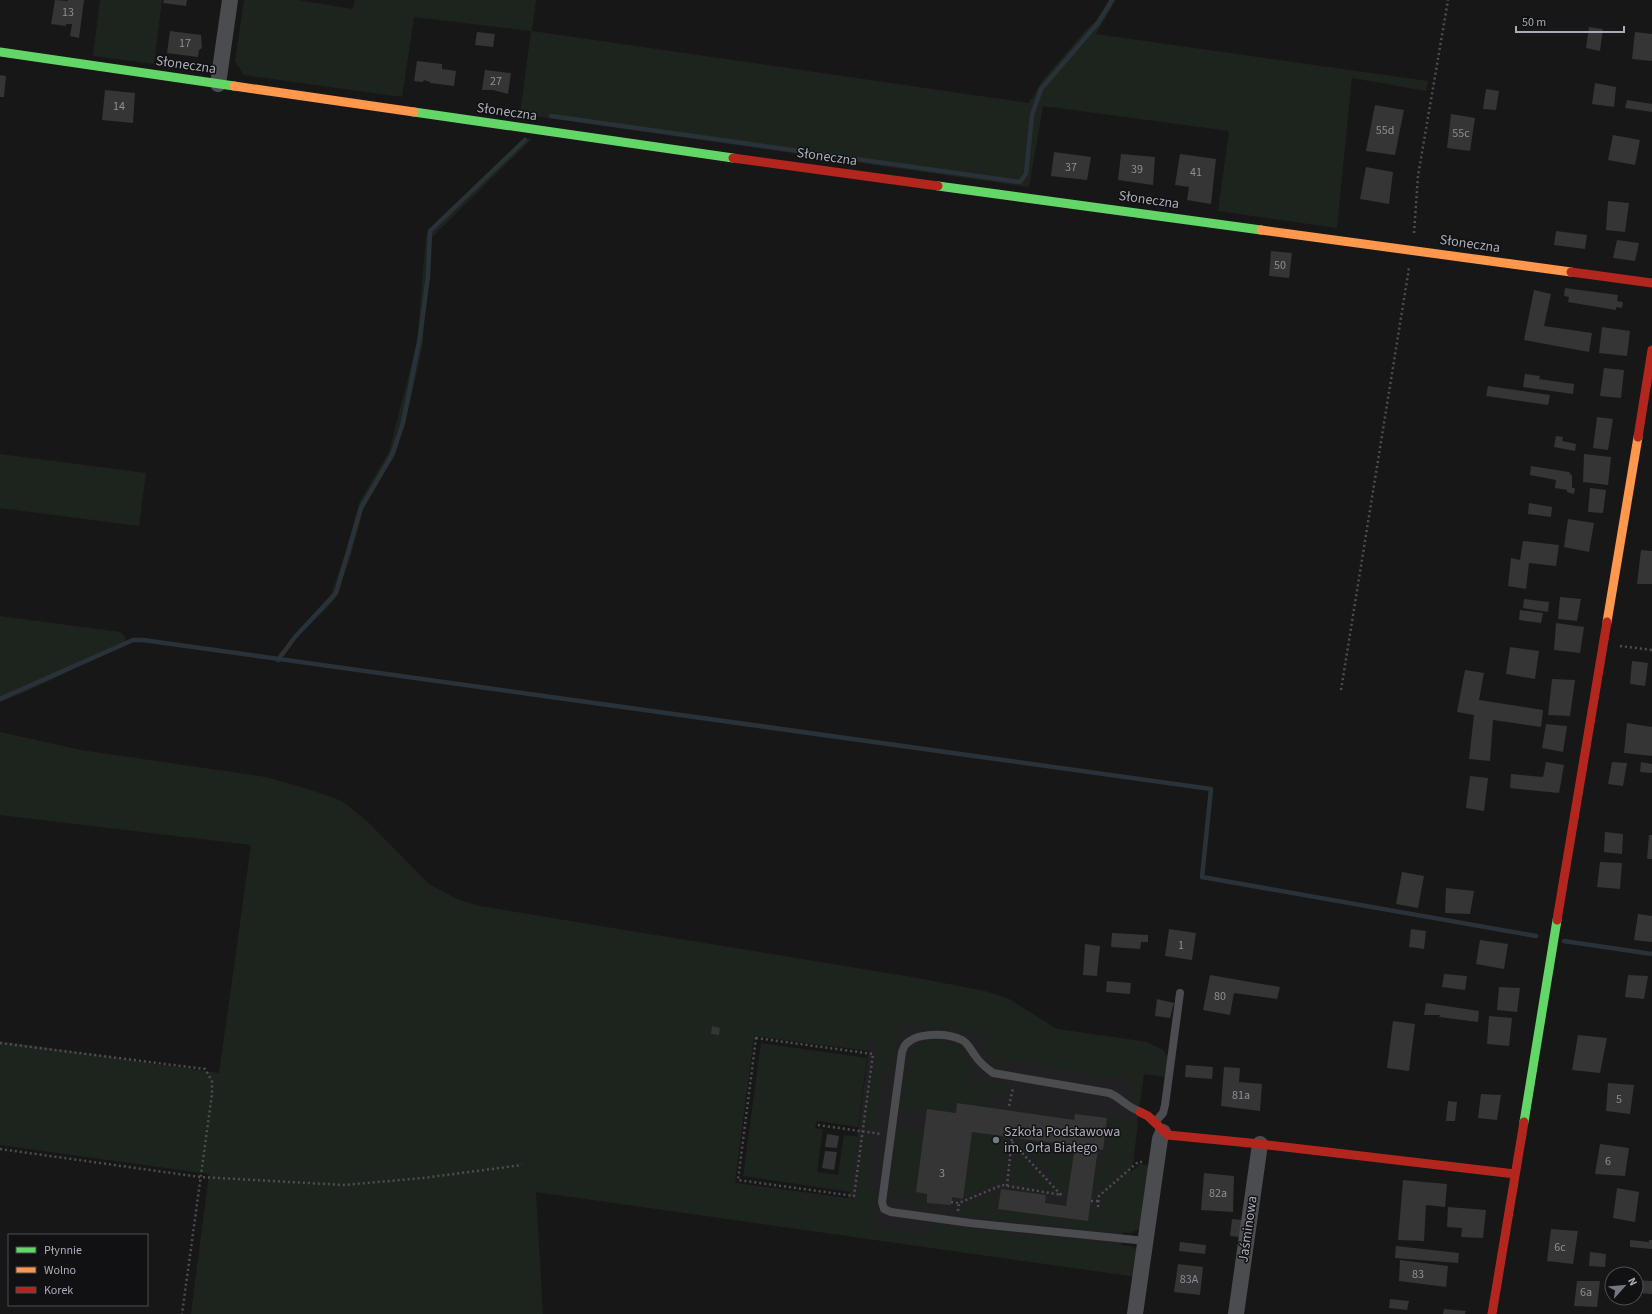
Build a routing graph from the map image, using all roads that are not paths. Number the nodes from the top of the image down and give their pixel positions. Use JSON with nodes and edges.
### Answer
{"nodes":[{"id":1,"x":230,"y":0,"type":"edge"},
{"id":2,"x":0,"y":52,"type":"edge"},
{"id":3,"x":218,"y":84,"type":"junction"},
{"id":4,"x":1652,"y":283,"type":"edge"},
{"id":5,"x":1652,"y":350,"type":"edge"},
{"id":6,"x":1180,"y":993,"type":"dead end"},
{"id":7,"x":1140,"y":1112,"type":"joint"},
{"id":8,"x":1159,"y":1127,"type":"junction"},
{"id":9,"x":1260,"y":1144,"type":"junction"},
{"id":10,"x":1515,"y":1174,"type":"junction"},
{"id":11,"x":1146,"y":1241,"type":"junction"},
{"id":12,"x":1136,"y":1314,"type":"edge"},
{"id":13,"x":1236,"y":1314,"type":"edge"},
{"id":14,"x":1492,"y":1314,"type":"edge"}],
"edges":[{"from":1,"to":3,"type":"street"},
{"from":2,"to":3,"type":"street","name":"Słoneczna"},
{"from":3,"to":4,"type":"street","name":"Słoneczna"},
{"from":5,"to":10,"type":"street"},
{"from":6,"to":8,"type":"lane"},
{"from":7,"to":8,"type":"street"},
{"from":7,"to":11,"type":"lane"},
{"from":8,"to":9,"type":"street"},
{"from":8,"to":11,"type":"street"},
{"from":9,"to":10,"type":"street"},
{"from":9,"to":13,"type":"street","name":"Jaśminowa"},
{"from":10,"to":14,"type":"street"},
{"from":11,"to":12,"type":"street"}]}
